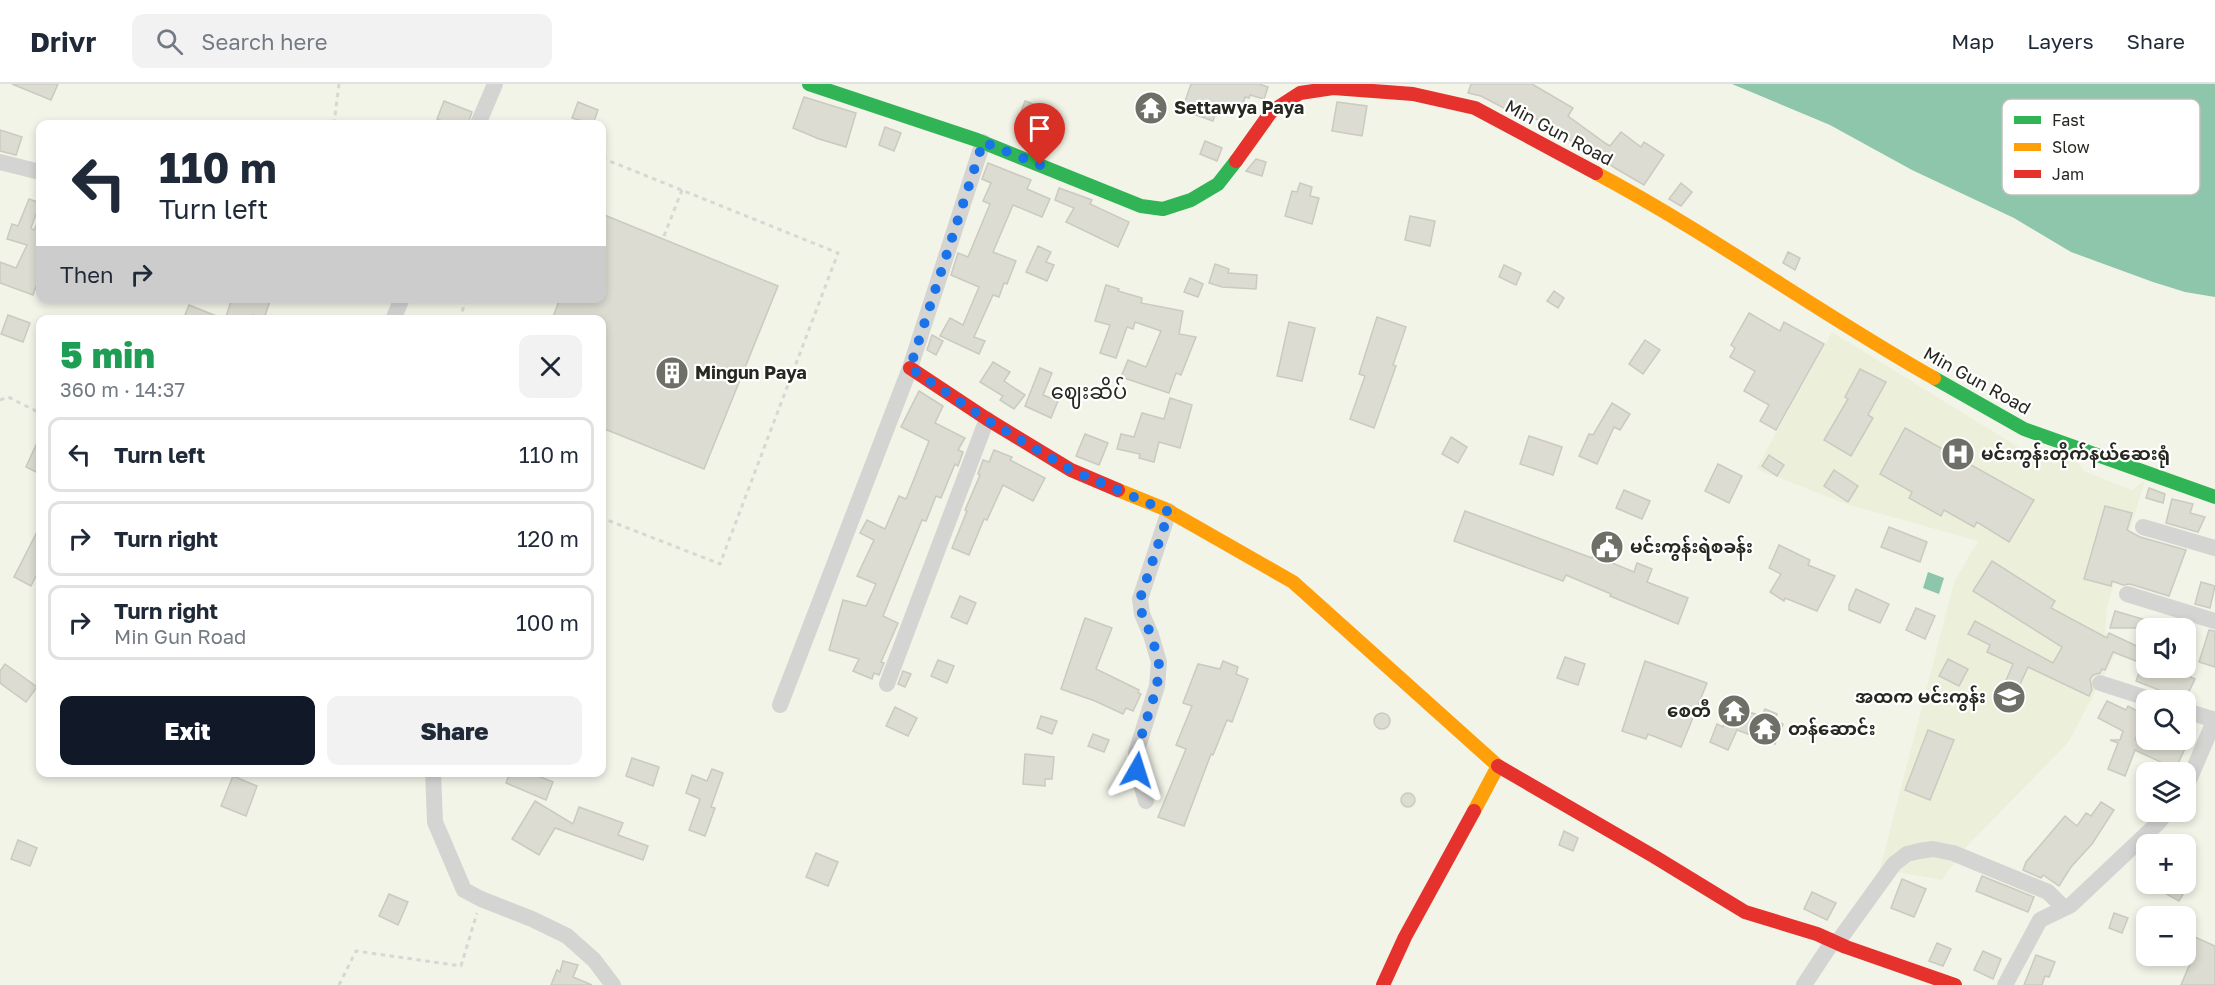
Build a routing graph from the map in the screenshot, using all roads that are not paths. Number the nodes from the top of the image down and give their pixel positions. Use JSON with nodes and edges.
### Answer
{"nodes":[{"id":1,"x":495,"y":84,"type":"edge"},
{"id":2,"x":809,"y":84,"type":"edge"},
{"id":3,"x":480,"y":120,"type":"edge"},
{"id":4,"x":983,"y":142,"type":"junction"},
{"id":5,"x":0,"y":162,"type":"edge"},
{"id":6,"x":36,"y":171,"type":"edge"},
{"id":7,"x":910,"y":368,"type":"junction"},
{"id":8,"x":987,"y":420,"type":"junction"},
{"id":9,"x":2215,"y":497,"type":"edge"},
{"id":10,"x":1169,"y":512,"type":"junction"},
{"id":11,"x":2143,"y":527,"type":"dead end"},
{"id":12,"x":2215,"y":548,"type":"edge"},
{"id":13,"x":2127,"y":594,"type":"dead end"},
{"id":14,"x":2215,"y":621,"type":"edge"},
{"id":15,"x":2100,"y":683,"type":"dead end"},
{"id":16,"x":888,"y":684,"type":"dead end"},
{"id":17,"x":2136,"y":695,"type":"edge"},
{"id":18,"x":780,"y":705,"type":"dead end"},
{"id":19,"x":2196,"y":714,"type":"edge"},
{"id":20,"x":2215,"y":720,"type":"edge"},
{"id":21,"x":2196,"y":763,"type":"edge"},
{"id":22,"x":1498,"y":766,"type":"junction"},
{"id":23,"x":433,"y":777,"type":"edge"},
{"id":24,"x":1146,"y":801,"type":"dead end"},
{"id":25,"x":2160,"y":822,"type":"edge"},
{"id":26,"x":2064,"y":908,"type":"junction"},
{"id":27,"x":1835,"y":942,"type":"junction"},
{"id":28,"x":613,"y":985,"type":"edge"},
{"id":29,"x":1383,"y":985,"type":"edge"},
{"id":30,"x":1804,"y":985,"type":"edge"},
{"id":31,"x":1955,"y":985,"type":"edge"},
{"id":32,"x":2006,"y":985,"type":"edge"}],
"edges":[{"from":1,"to":3,"type":"street"},
{"from":2,"to":4,"type":"street","name":"Min Gun Road"},
{"from":4,"to":7,"type":"street"},
{"from":4,"to":9,"type":"street","name":"Min Gun Road"},
{"from":5,"to":6,"type":"street"},
{"from":7,"to":8,"type":"street"},
{"from":7,"to":18,"type":"street"},
{"from":8,"to":10,"type":"street"},
{"from":8,"to":16,"type":"street"},
{"from":10,"to":22,"type":"street"},
{"from":10,"to":24,"type":"street"},
{"from":11,"to":12,"type":"street"},
{"from":13,"to":14,"type":"street"},
{"from":15,"to":17,"type":"street"},
{"from":19,"to":20,"type":"street"},
{"from":20,"to":21,"type":"street"},
{"from":22,"to":27,"type":"street"},
{"from":22,"to":29,"type":"street"},
{"from":23,"to":28,"type":"street"},
{"from":25,"to":26,"type":"street"},
{"from":26,"to":27,"type":"street"},
{"from":26,"to":32,"type":"street"},
{"from":27,"to":30,"type":"street"},
{"from":27,"to":31,"type":"street"}]}
